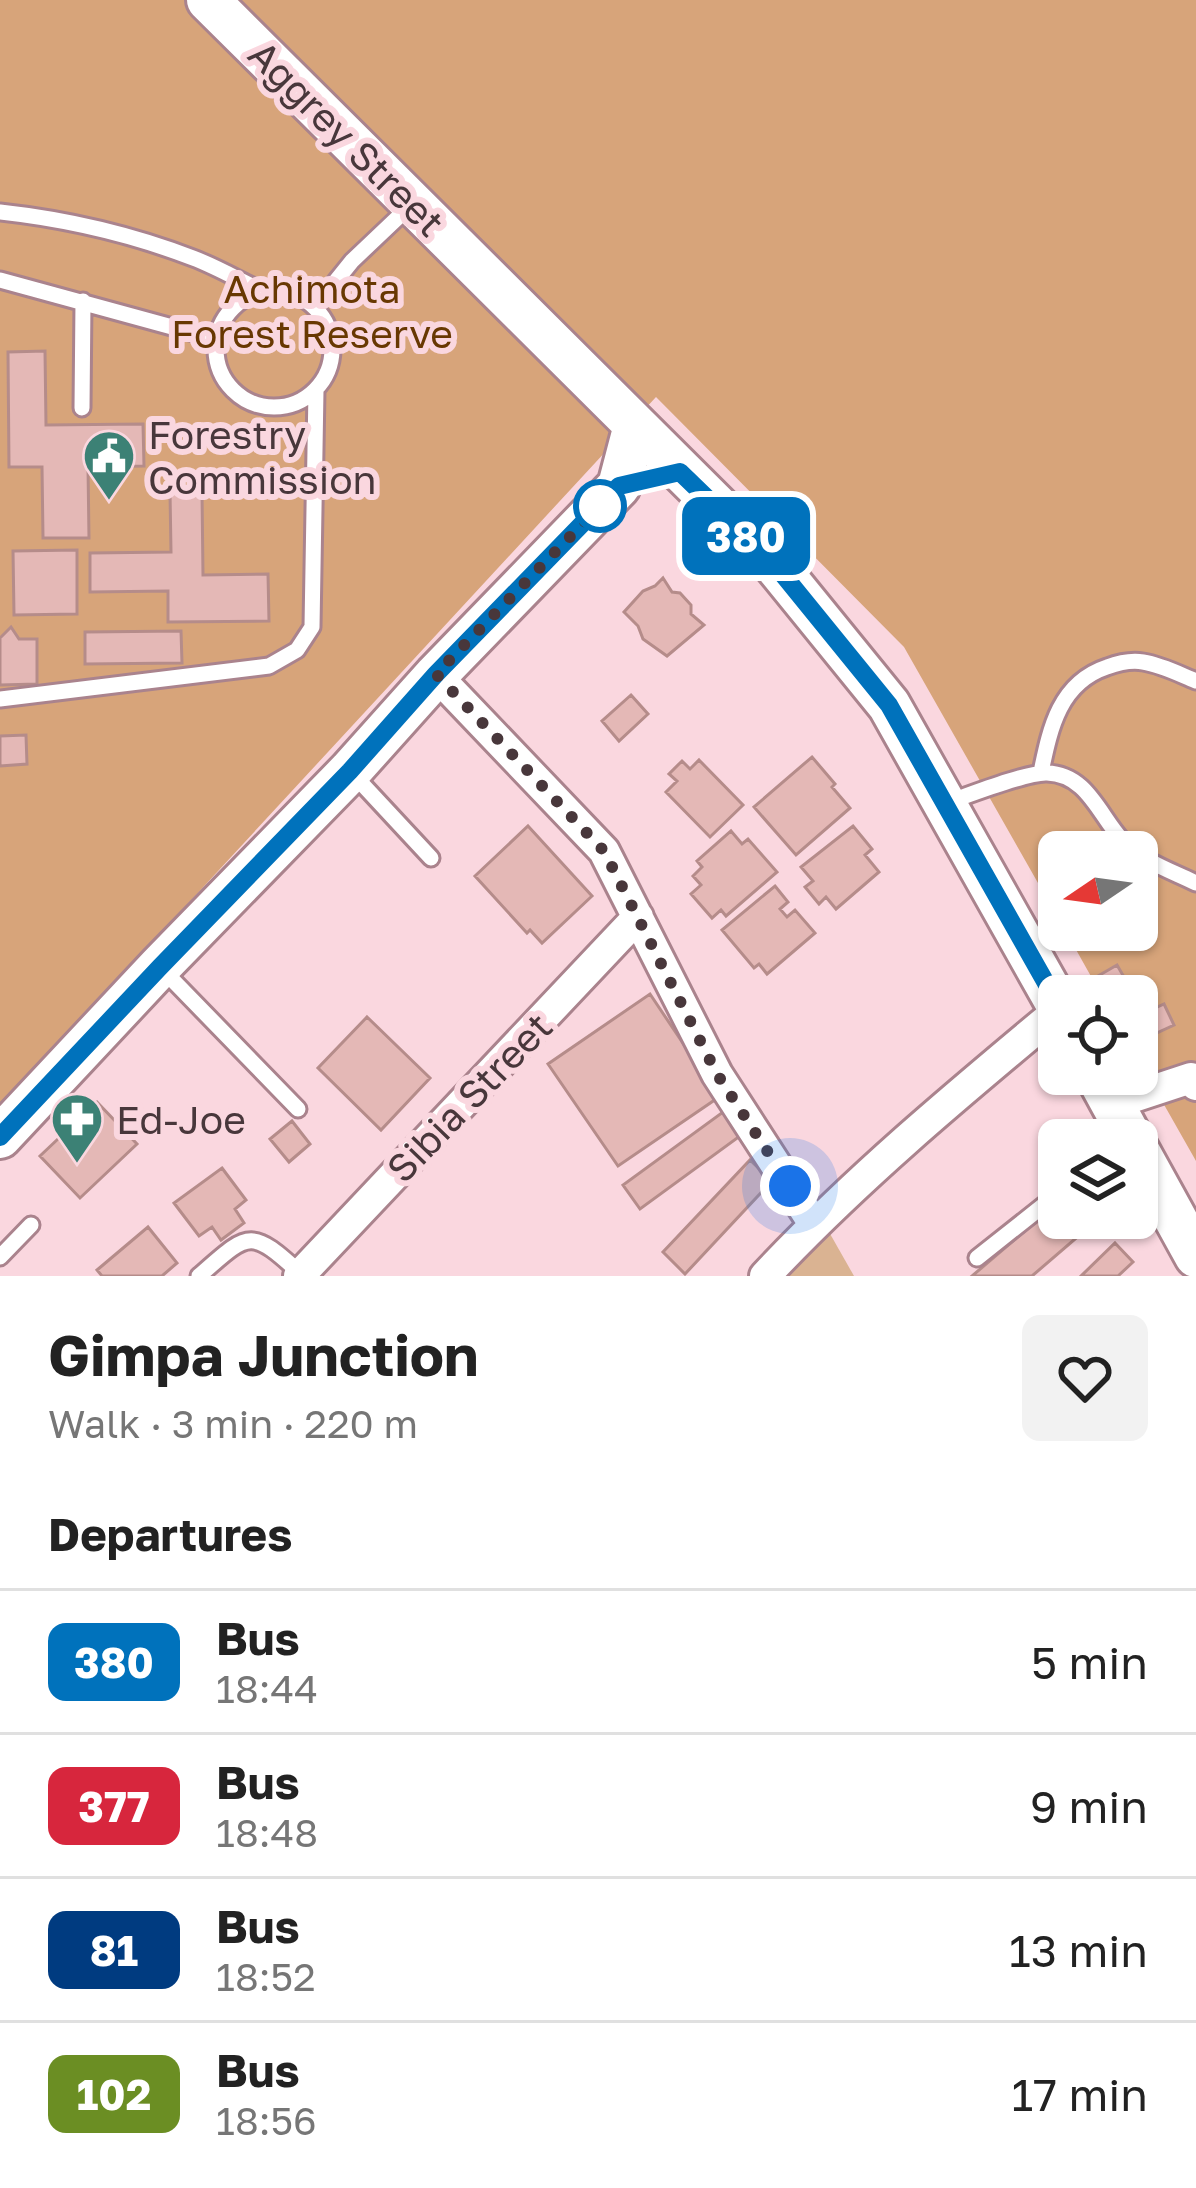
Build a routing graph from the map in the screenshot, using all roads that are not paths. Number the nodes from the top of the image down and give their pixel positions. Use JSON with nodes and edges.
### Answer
{"nodes":[{"id":1,"x":208,"y":0,"type":"edge"},
{"id":2,"x":413,"y":203,"type":"junction"},
{"id":3,"x":0,"y":212,"type":"edge"},
{"id":4,"x":0,"y":280,"type":"edge"},
{"id":5,"x":262,"y":291,"type":"junction"},
{"id":6,"x":83,"y":301,"type":"junction"},
{"id":7,"x":315,"y":307,"type":"junction"},
{"id":8,"x":216,"y":339,"type":"junction"},
{"id":9,"x":316,"y":390,"type":"junction"},
{"id":10,"x":82,"y":408,"type":"dead end"},
{"id":11,"x":634,"y":425,"type":"junction"},
{"id":12,"x":680,"y":472,"type":"junction"},
{"id":13,"x":619,"y":486,"type":"junction"},
{"id":14,"x":436,"y":674,"type":"junction"},
{"id":15,"x":1196,"y":681,"type":"edge"},
{"id":16,"x":0,"y":699,"type":"edge"},
{"id":17,"x":350,"y":771,"type":"junction"},
{"id":18,"x":1041,"y":772,"type":"junction"},
{"id":19,"x":944,"y":803,"type":"junction"},
{"id":20,"x":431,"y":858,"type":"dead end"},
{"id":21,"x":1196,"y":883,"type":"edge"},
{"id":22,"x":638,"y":917,"type":"junction"},
{"id":23,"x":160,"y":967,"type":"junction"},
{"id":24,"x":1040,"y":975,"type":"edge"},
{"id":25,"x":1038,"y":1026,"type":"edge"},
{"id":26,"x":1194,"y":1080,"type":"edge"},
{"id":27,"x":298,"y":1109,"type":"dead end"},
{"id":28,"x":1130,"y":1119,"type":"edge"},
{"id":29,"x":0,"y":1137,"type":"edge"},
{"id":30,"x":1158,"y":1188,"type":"edge"},
{"id":31,"x":1038,"y":1209,"type":"edge"},
{"id":32,"x":814,"y":1223,"type":"junction"},
{"id":33,"x":32,"y":1225,"type":"dead end"},
{"id":34,"x":1196,"y":1256,"type":"edge"},
{"id":35,"x":0,"y":1257,"type":"edge"},
{"id":36,"x":976,"y":1258,"type":"dead end"},
{"id":37,"x":300,"y":1275,"type":"edge"},
{"id":38,"x":199,"y":1276,"type":"edge"},
{"id":39,"x":765,"y":1276,"type":"edge"}],
"edges":[{"from":1,"to":2,"type":"main road","name":"Aggrey Street"},
{"from":2,"to":7,"type":"lane"},
{"from":2,"to":11,"type":"main road","name":"Aggrey Street"},
{"from":3,"to":5,"type":"lane"},
{"from":4,"to":6,"type":"lane"},
{"from":5,"to":7,"type":"lane"},
{"from":5,"to":8,"type":"lane"},
{"from":6,"to":8,"type":"lane"},
{"from":6,"to":10,"type":"lane"},
{"from":7,"to":9,"type":"lane"},
{"from":8,"to":9,"type":"lane"},
{"from":9,"to":16,"type":"lane"},
{"from":11,"to":12,"type":"main road","name":"Aggrey Street"},
{"from":11,"to":13,"type":"main road"},
{"from":12,"to":13,"type":"main road"},
{"from":12,"to":19,"type":"main road","name":"Aggrey Street"},
{"from":13,"to":14,"type":"main road"},
{"from":14,"to":17,"type":"main road"},
{"from":14,"to":22,"type":"street"},
{"from":15,"to":18,"type":"lane"},
{"from":17,"to":20,"type":"lane"},
{"from":17,"to":23,"type":"main road"},
{"from":18,"to":19,"type":"lane"},
{"from":18,"to":21,"type":"lane"},
{"from":19,"to":24,"type":"main road","name":"Aggrey Street"},
{"from":22,"to":32,"type":"street"},
{"from":22,"to":37,"type":"street","name":"Sibia Street"},
{"from":23,"to":27,"type":"lane"},
{"from":23,"to":29,"type":"main road"},
{"from":25,"to":32,"type":"street"},
{"from":26,"to":28,"type":"street"},
{"from":30,"to":34,"type":"main road"},
{"from":31,"to":36,"type":"lane"},
{"from":32,"to":39,"type":"street"},
{"from":33,"to":35,"type":"lane"},
{"from":37,"to":38,"type":"lane"}]}
